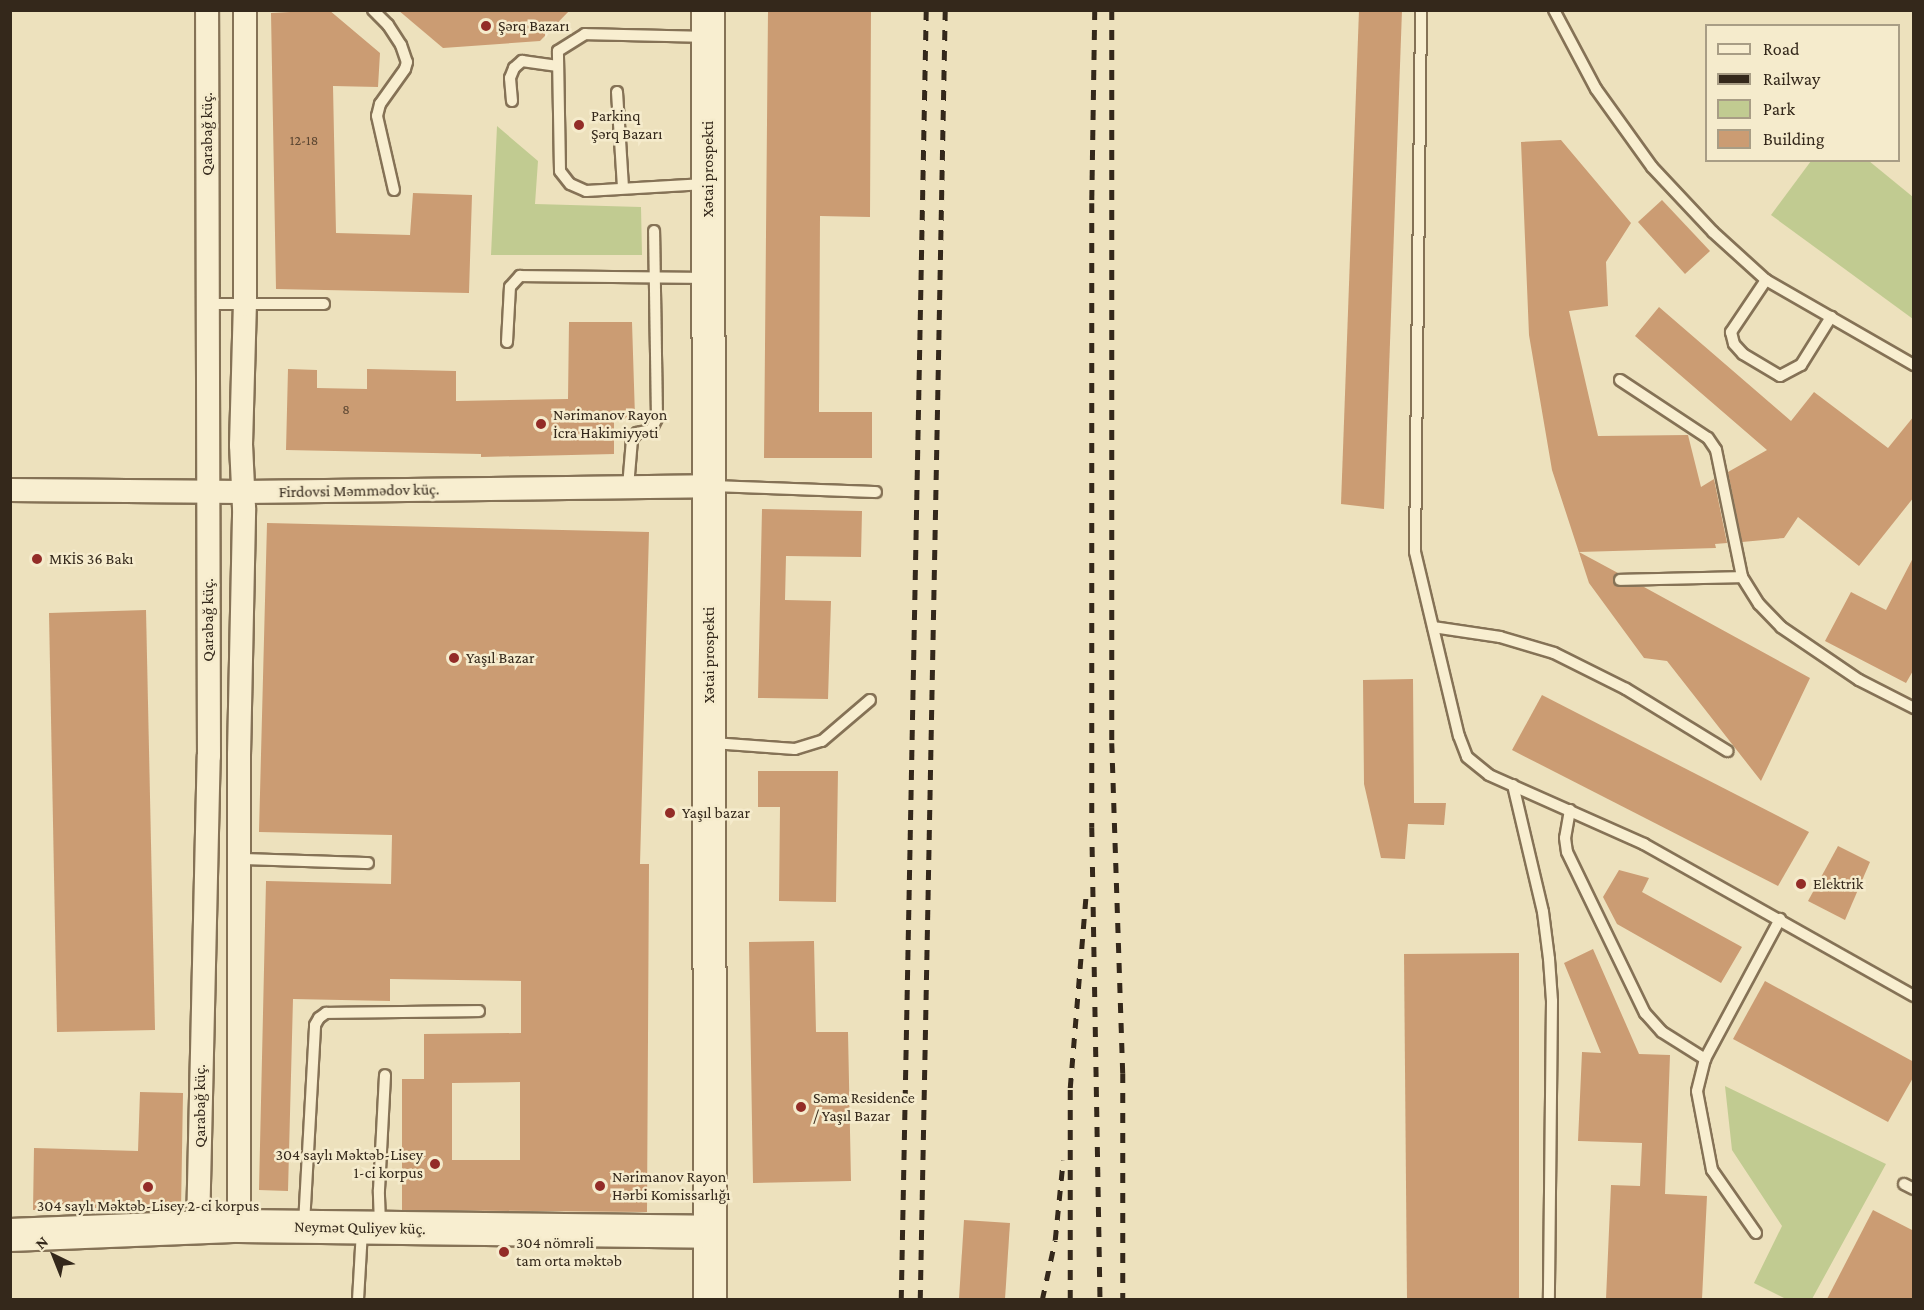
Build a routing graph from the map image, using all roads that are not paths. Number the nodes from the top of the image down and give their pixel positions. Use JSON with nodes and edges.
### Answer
{"nodes":[{"id":1,"x":207,"y":10,"type":"edge"},
{"id":2,"x":245,"y":10,"type":"edge"},
{"id":3,"x":373,"y":10,"type":"edge"},
{"id":4,"x":1421,"y":10,"type":"edge"},
{"id":5,"x":1554,"y":10,"type":"edge"},
{"id":6,"x":707,"y":24,"type":"edge"},
{"id":7,"x":558,"y":66,"type":"junction"},
{"id":8,"x":617,"y":92,"type":"dead end"},
{"id":9,"x":512,"y":101,"type":"dead end"},
{"id":10,"x":708,"y":184,"type":"junction"},
{"id":11,"x":623,"y":188,"type":"junction"},
{"id":12,"x":394,"y":190,"type":"dead end"},
{"id":13,"x":654,"y":231,"type":"dead end"},
{"id":14,"x":653,"y":276,"type":"junction"},
{"id":15,"x":709,"y":278,"type":"junction"},
{"id":16,"x":1767,"y":280,"type":"junction"},
{"id":17,"x":207,"y":304,"type":"junction"},
{"id":18,"x":324,"y":304,"type":"dead end"},
{"id":19,"x":245,"y":306,"type":"junction"},
{"id":20,"x":1831,"y":317,"type":"junction"},
{"id":21,"x":507,"y":342,"type":"dead end"},
{"id":22,"x":1914,"y":365,"type":"edge"},
{"id":23,"x":1620,"y":380,"type":"dead end"},
{"id":24,"x":708,"y":486,"type":"junction"},
{"id":25,"x":628,"y":487,"type":"junction"},
{"id":26,"x":10,"y":490,"type":"edge"},
{"id":27,"x":208,"y":491,"type":"junction"},
{"id":28,"x":243,"y":492,"type":"junction"},
{"id":29,"x":876,"y":492,"type":"dead end"},
{"id":30,"x":1742,"y":577,"type":"junction"},
{"id":31,"x":1620,"y":580,"type":"dead end"},
{"id":32,"x":1433,"y":627,"type":"junction"},
{"id":33,"x":870,"y":700,"type":"dead end"},
{"id":34,"x":1914,"y":708,"type":"edge"},
{"id":35,"x":710,"y":743,"type":"junction"},
{"id":36,"x":1727,"y":751,"type":"dead end"},
{"id":37,"x":1513,"y":785,"type":"junction"},
{"id":38,"x":1570,"y":810,"type":"junction"},
{"id":39,"x":241,"y":859,"type":"junction"},
{"id":40,"x":368,"y":862,"type":"dead end"},
{"id":41,"x":1780,"y":919,"type":"junction"},
{"id":42,"x":1914,"y":996,"type":"edge"},
{"id":43,"x":479,"y":1011,"type":"dead end"},
{"id":44,"x":1705,"y":1059,"type":"junction"},
{"id":45,"x":384,"y":1075,"type":"dead end"},
{"id":46,"x":239,"y":1226,"type":"junction"},
{"id":47,"x":304,"y":1228,"type":"junction"},
{"id":48,"x":371,"y":1228,"type":"junction"},
{"id":49,"x":198,"y":1229,"type":"junction"},
{"id":50,"x":710,"y":1232,"type":"junction"},
{"id":51,"x":1756,"y":1233,"type":"dead end"},
{"id":52,"x":10,"y":1235,"type":"edge"},
{"id":53,"x":358,"y":1299,"type":"edge"},
{"id":54,"x":710,"y":1299,"type":"edge"},
{"id":55,"x":1549,"y":1299,"type":"edge"}],
"edges":[{"from":1,"to":17,"type":"street","name":"Qarabağ küç."},
{"from":2,"to":19,"type":"street","name":"Qarabağ küç."},
{"from":3,"to":12,"type":"lane"},
{"from":4,"to":32,"type":"lane"},
{"from":5,"to":16,"type":"lane"},
{"from":6,"to":7,"type":"lane"},
{"from":6,"to":10,"type":"main road","name":"Xətai prospekti"},
{"from":7,"to":9,"type":"lane"},
{"from":7,"to":11,"type":"lane"},
{"from":8,"to":11,"type":"lane"},
{"from":10,"to":11,"type":"lane"},
{"from":10,"to":15,"type":"main road","name":"Xətai prospekti"},
{"from":13,"to":14,"type":"lane"},
{"from":14,"to":15,"type":"lane"},
{"from":14,"to":21,"type":"lane"},
{"from":14,"to":25,"type":"lane"},
{"from":15,"to":24,"type":"main road","name":"Xətai prospekti"},
{"from":16,"to":20,"type":"lane"},
{"from":16,"to":20,"type":"lane"},
{"from":17,"to":19,"type":"lane"},
{"from":17,"to":27,"type":"street","name":"Qarabağ küç."},
{"from":18,"to":19,"type":"lane"},
{"from":19,"to":28,"type":"street","name":"Qarabağ küç."},
{"from":20,"to":22,"type":"lane"},
{"from":23,"to":30,"type":"lane"},
{"from":24,"to":25,"type":"street","name":"Firdovsi Məmmədov küç."},
{"from":24,"to":29,"type":"lane"},
{"from":24,"to":35,"type":"main road","name":"Xətai prospekti"},
{"from":25,"to":28,"type":"street","name":"Firdovsi Məmmədov küç."},
{"from":26,"to":27,"type":"street","name":"Firdovsi Məmmədov küç."},
{"from":27,"to":28,"type":"street","name":"Firdovsi Məmmədov küç."},
{"from":27,"to":49,"type":"street","name":"Qarabağ küç."},
{"from":28,"to":39,"type":"street","name":"Qarabağ küç."},
{"from":30,"to":31,"type":"lane"},
{"from":30,"to":34,"type":"lane"},
{"from":32,"to":36,"type":"lane"},
{"from":32,"to":37,"type":"lane"},
{"from":33,"to":35,"type":"lane"},
{"from":35,"to":50,"type":"main road","name":"Xətai prospekti"},
{"from":37,"to":38,"type":"lane"},
{"from":37,"to":55,"type":"lane"},
{"from":38,"to":41,"type":"lane"},
{"from":38,"to":44,"type":"lane"},
{"from":39,"to":40,"type":"lane"},
{"from":39,"to":46,"type":"street","name":"Qarabağ küç."},
{"from":41,"to":42,"type":"lane"},
{"from":41,"to":44,"type":"lane"},
{"from":43,"to":47,"type":"lane"},
{"from":44,"to":51,"type":"lane"},
{"from":45,"to":48,"type":"lane"},
{"from":46,"to":47,"type":"main road","name":"Neymət Quliyev küç."},
{"from":46,"to":49,"type":"main road","name":"Neymət Quliyev küç."},
{"from":47,"to":48,"type":"main road","name":"Neymət Quliyev küç."},
{"from":48,"to":50,"type":"main road","name":"Neymət Quliyev küç."},
{"from":48,"to":53,"type":"lane"},
{"from":49,"to":52,"type":"main road","name":"Neymət Quliyev küç."},
{"from":50,"to":54,"type":"main road","name":"Xətai prospekti"}]}
